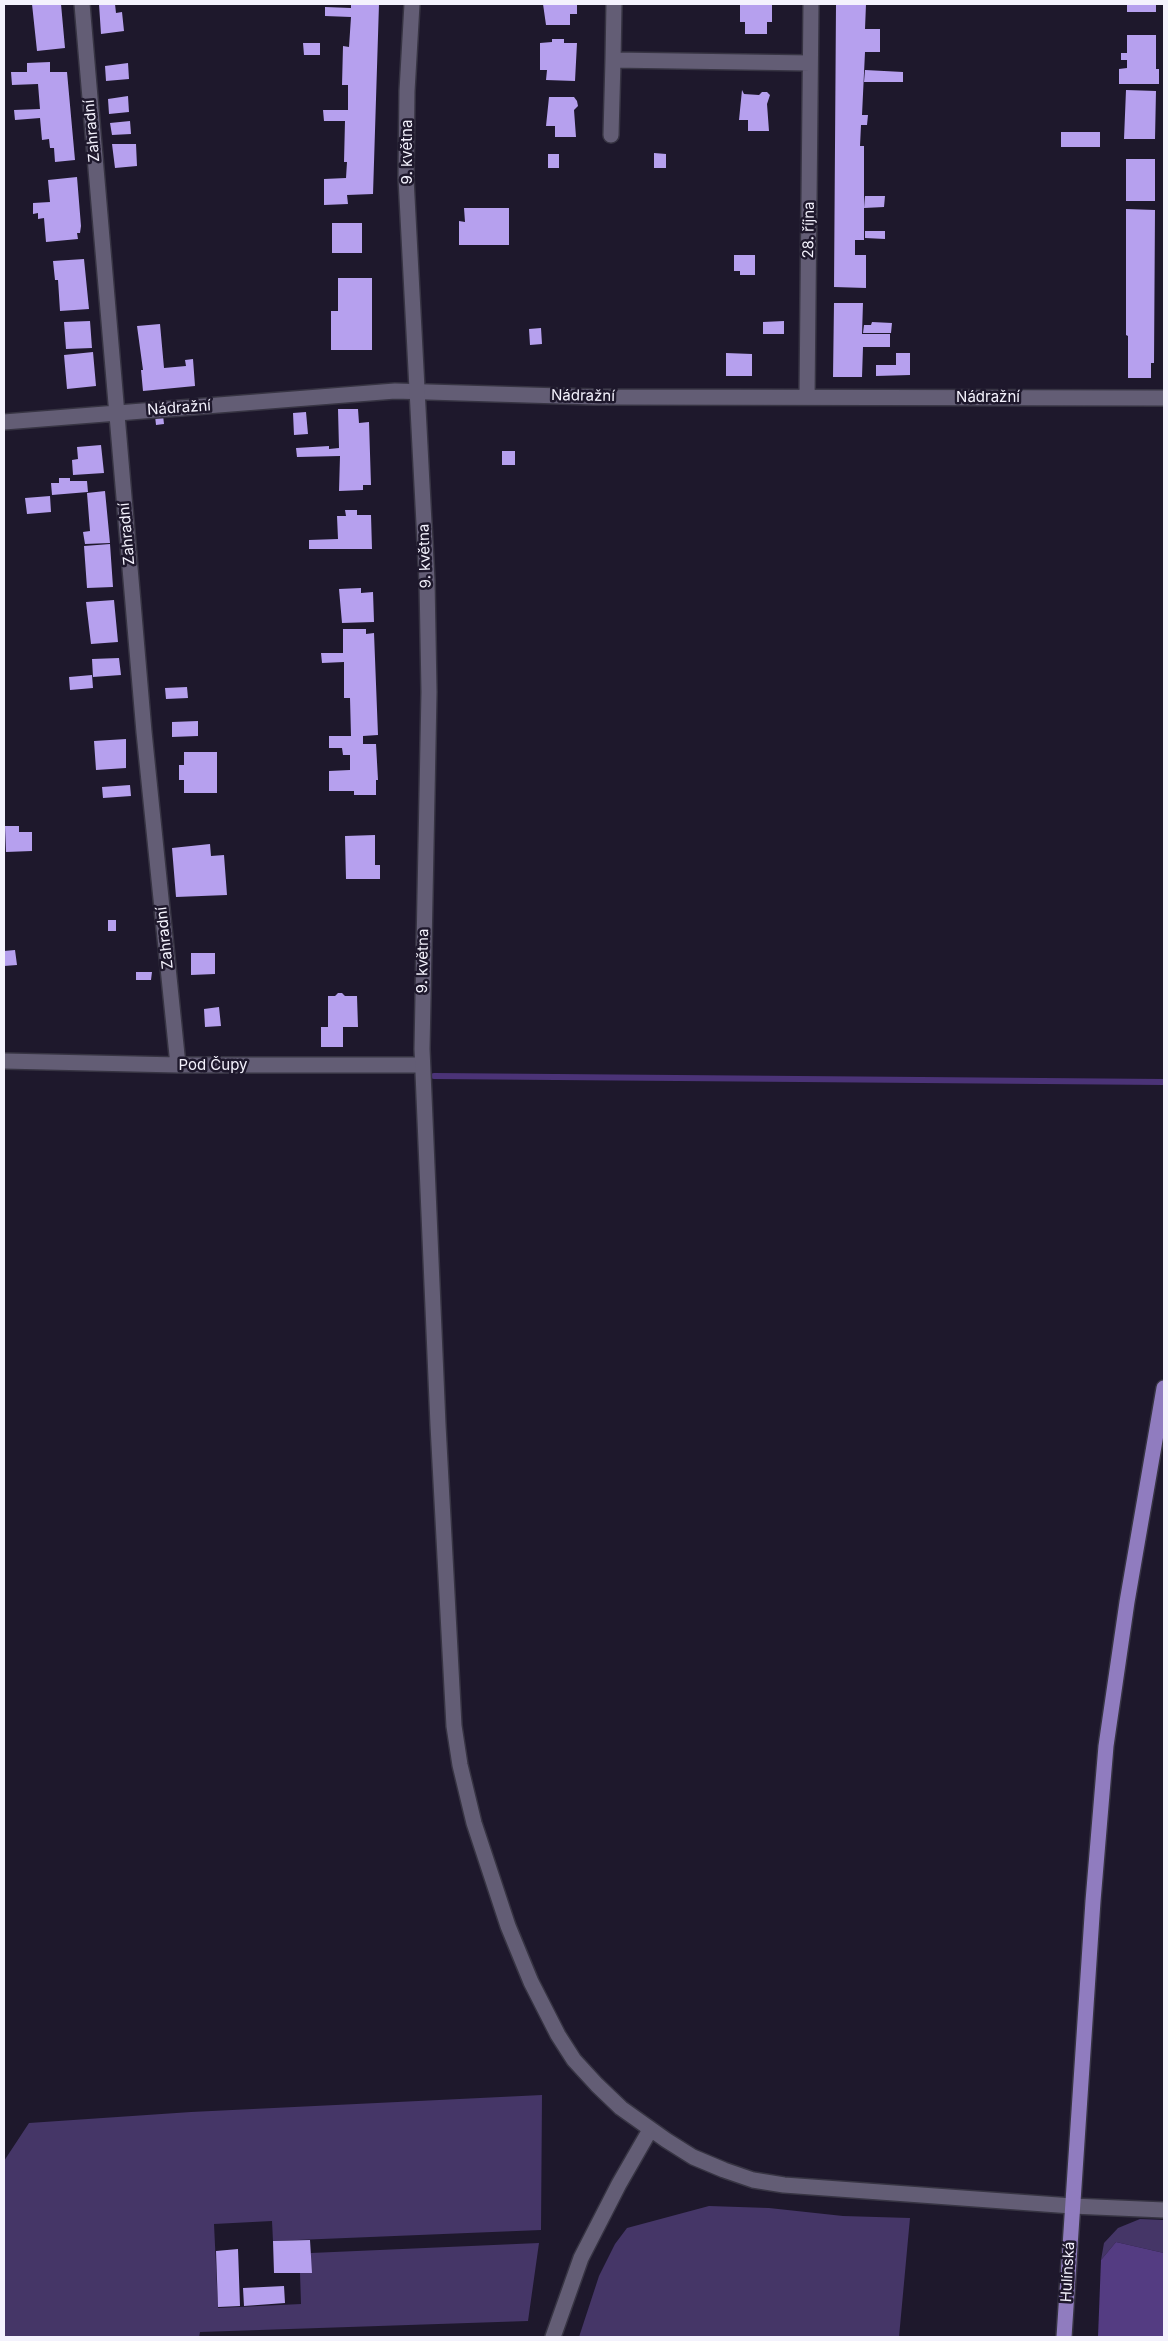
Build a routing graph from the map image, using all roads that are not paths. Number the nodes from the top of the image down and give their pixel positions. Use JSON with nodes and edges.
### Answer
{"nodes":[{"id":1,"x":82,"y":4,"type":"edge"},
{"id":2,"x":412,"y":4,"type":"edge"},
{"id":3,"x":614,"y":4,"type":"edge"},
{"id":4,"x":811,"y":4,"type":"edge"},
{"id":5,"x":613,"y":60,"type":"junction"},
{"id":6,"x":810,"y":63,"type":"junction"},
{"id":7,"x":611,"y":135,"type":"dead end"},
{"id":8,"x":418,"y":391,"type":"junction"},
{"id":9,"x":807,"y":397,"type":"junction"},
{"id":10,"x":1164,"y":398,"type":"edge"},
{"id":11,"x":116,"y":413,"type":"junction"},
{"id":12,"x":4,"y":422,"type":"edge"},
{"id":13,"x":4,"y":1061,"type":"edge"},
{"id":14,"x":178,"y":1065,"type":"junction"},
{"id":15,"x":422,"y":1065,"type":"junction"},
{"id":16,"x":1164,"y":1388,"type":"edge"},
{"id":17,"x":650,"y":2130,"type":"junction"},
{"id":18,"x":1072,"y":2206,"type":"junction"},
{"id":19,"x":1164,"y":2210,"type":"edge"},
{"id":20,"x":553,"y":2337,"type":"edge"},
{"id":21,"x":1064,"y":2337,"type":"edge"}],
"edges":[{"from":1,"to":11,"type":"street","name":"Zahradní"},
{"from":2,"to":8,"type":"street","name":"9. května"},
{"from":3,"to":5,"type":"street"},
{"from":4,"to":6,"type":"street","name":"28. října"},
{"from":5,"to":6,"type":"street"},
{"from":5,"to":7,"type":"street"},
{"from":6,"to":9,"type":"street","name":"28. října"},
{"from":8,"to":9,"type":"street","name":"Nádražní"},
{"from":8,"to":11,"type":"street","name":"Nádražní"},
{"from":8,"to":15,"type":"street","name":"9. května"},
{"from":9,"to":10,"type":"street","name":"Nádražní"},
{"from":11,"to":12,"type":"street","name":"Nádražní"},
{"from":11,"to":14,"type":"street","name":"Zahradní"},
{"from":13,"to":14,"type":"street","name":"Pod Čupy"},
{"from":14,"to":15,"type":"street","name":"Pod Čupy"},
{"from":15,"to":17,"type":"street","name":"9. května"},
{"from":16,"to":18,"type":"main road","name":"Hulínská"},
{"from":17,"to":18,"type":"street","name":"9. května"},
{"from":17,"to":20,"type":"street"},
{"from":18,"to":19,"type":"street","name":"9. května"},
{"from":18,"to":21,"type":"main road","name":"Hulínská"}]}
